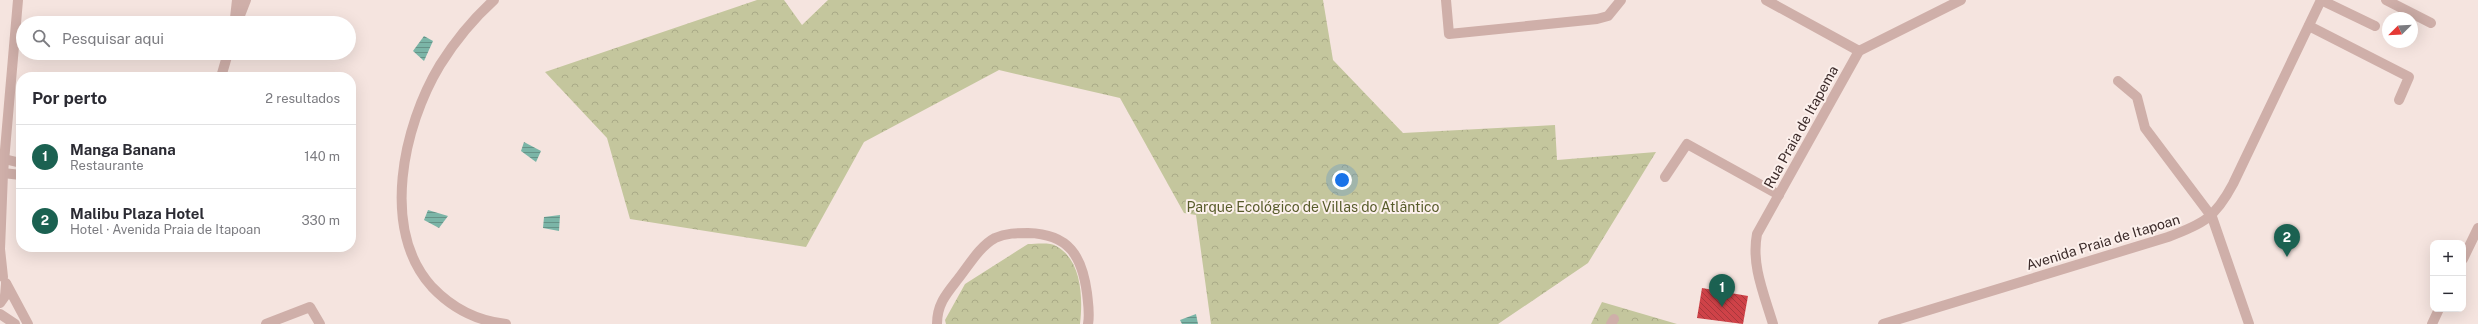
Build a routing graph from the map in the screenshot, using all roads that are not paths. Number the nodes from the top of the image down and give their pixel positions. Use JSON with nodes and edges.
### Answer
{"nodes":[{"id":1,"x":18,"y":0,"type":"edge"},
{"id":2,"x":237,"y":0,"type":"edge"},
{"id":3,"x":246,"y":0,"type":"edge"},
{"id":4,"x":494,"y":0,"type":"edge"},
{"id":5,"x":1446,"y":0,"type":"edge"},
{"id":6,"x":1621,"y":0,"type":"edge"},
{"id":7,"x":1766,"y":0,"type":"edge"},
{"id":8,"x":1960,"y":0,"type":"edge"},
{"id":9,"x":2321,"y":0,"type":"edge"},
{"id":10,"x":2386,"y":0,"type":"edge"},
{"id":11,"x":17,"y":16,"type":"edge"},
{"id":12,"x":236,"y":16,"type":"edge"},
{"id":13,"x":239,"y":16,"type":"edge"},
{"id":14,"x":16,"y":23,"type":"edge"},
{"id":15,"x":2431,"y":23,"type":"dead end"},
{"id":16,"x":2308,"y":26,"type":"junction"},
{"id":17,"x":2375,"y":26,"type":"dead end"},
{"id":18,"x":1859,"y":51,"type":"junction"},
{"id":19,"x":226,"y":60,"type":"edge"},
{"id":20,"x":222,"y":72,"type":"edge"},
{"id":21,"x":2118,"y":81,"type":"dead end"},
{"id":22,"x":2399,"y":100,"type":"dead end"},
{"id":23,"x":4,"y":159,"type":"junction"},
{"id":24,"x":16,"y":162,"type":"edge"},
{"id":25,"x":3,"y":175,"type":"junction"},
{"id":26,"x":16,"y":175,"type":"edge"},
{"id":27,"x":1665,"y":177,"type":"dead end"},
{"id":28,"x":0,"y":192,"type":"edge"},
{"id":29,"x":1779,"y":195,"type":"junction"},
{"id":30,"x":2212,"y":217,"type":"junction"},
{"id":31,"x":2478,"y":228,"type":"edge"},
{"id":32,"x":2466,"y":253,"type":"edge"},
{"id":33,"x":3,"y":278,"type":"edge"},
{"id":34,"x":0,"y":303,"type":"edge"},
{"id":35,"x":2438,"y":312,"type":"edge"},
{"id":36,"x":0,"y":314,"type":"edge"},
{"id":37,"x":15,"y":324,"type":"edge"},
{"id":38,"x":28,"y":324,"type":"edge"},
{"id":39,"x":266,"y":324,"type":"edge"},
{"id":40,"x":320,"y":324,"type":"edge"},
{"id":41,"x":506,"y":324,"type":"edge"},
{"id":42,"x":937,"y":324,"type":"edge"},
{"id":43,"x":1088,"y":324,"type":"edge"},
{"id":44,"x":1773,"y":324,"type":"edge"},
{"id":45,"x":1883,"y":324,"type":"edge"},
{"id":46,"x":2249,"y":324,"type":"edge"},
{"id":47,"x":2432,"y":324,"type":"edge"}],
"edges":[{"from":1,"to":11,"type":"street"},
{"from":2,"to":12,"type":"street"},
{"from":3,"to":13,"type":"street"},
{"from":4,"to":41,"type":"street"},
{"from":5,"to":6,"type":"street"},
{"from":7,"to":18,"type":"street"},
{"from":8,"to":18,"type":"street"},
{"from":9,"to":16,"type":"street","name":"Avenida Praia de Itapoan"},
{"from":9,"to":17,"type":"street"},
{"from":10,"to":15,"type":"street"},
{"from":14,"to":23,"type":"street"},
{"from":16,"to":22,"type":"street"},
{"from":16,"to":30,"type":"street","name":"Avenida Praia de Itapoan"},
{"from":18,"to":29,"type":"street","name":"Rua Praia de Itapema"},
{"from":19,"to":20,"type":"street"},
{"from":21,"to":30,"type":"street"},
{"from":23,"to":24,"type":"street"},
{"from":23,"to":25,"type":"street"},
{"from":25,"to":26,"type":"street"},
{"from":25,"to":28,"type":"street"},
{"from":25,"to":33,"type":"street"},
{"from":27,"to":29,"type":"street"},
{"from":29,"to":44,"type":"street","name":"Rua Praia de Itapema"},
{"from":30,"to":45,"type":"street","name":"Avenida Praia de Itapoan"},
{"from":30,"to":46,"type":"street"},
{"from":31,"to":32,"type":"street"},
{"from":33,"to":34,"type":"street"},
{"from":33,"to":38,"type":"street"},
{"from":35,"to":47,"type":"street"},
{"from":36,"to":37,"type":"street"},
{"from":39,"to":40,"type":"street"},
{"from":42,"to":43,"type":"street"}]}
